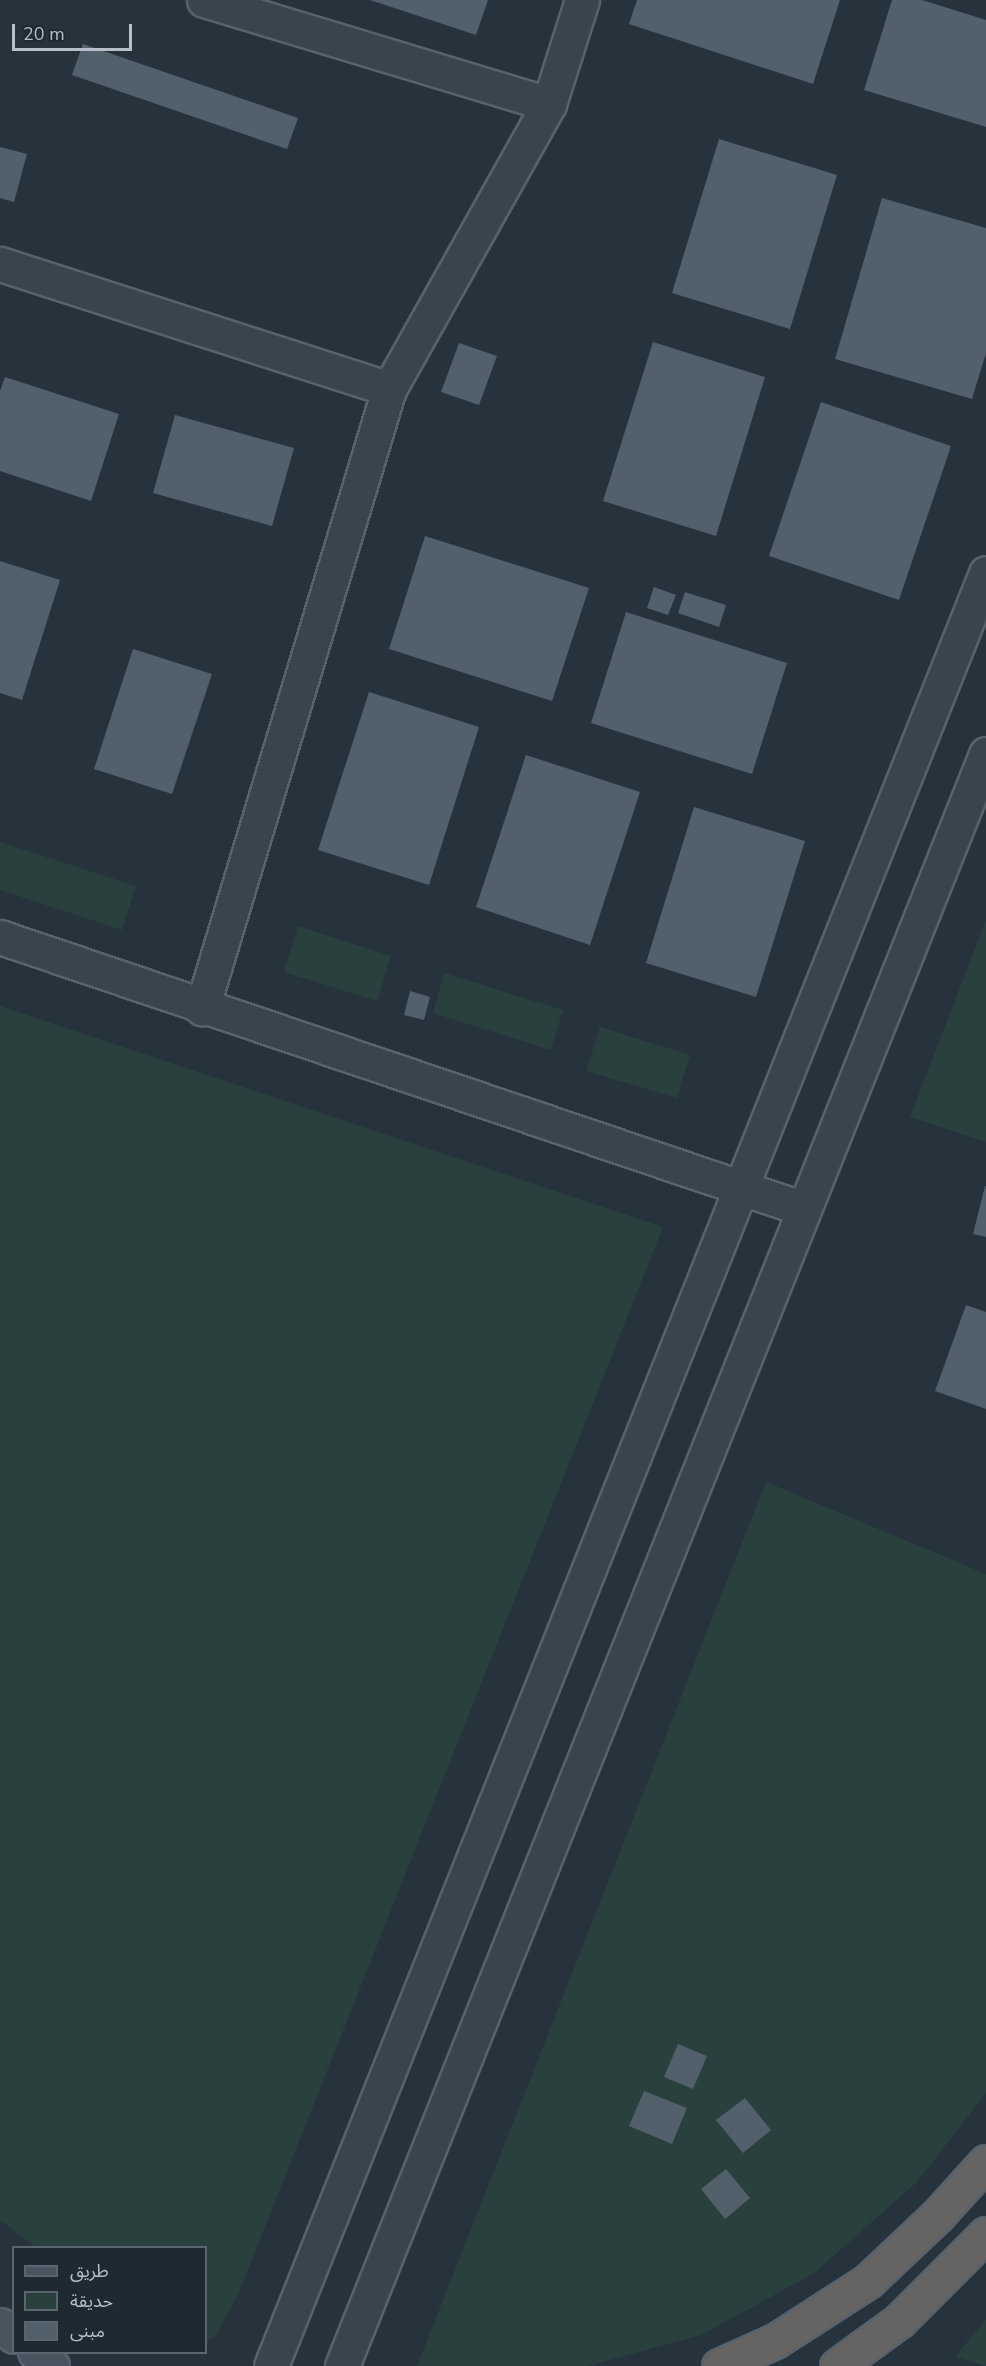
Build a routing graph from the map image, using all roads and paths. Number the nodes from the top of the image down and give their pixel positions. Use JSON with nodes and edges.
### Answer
{"nodes":[{"id":1,"x":204,"y":0,"type":"edge"},
{"id":2,"x":582,"y":0,"type":"edge"},
{"id":3,"x":549,"y":104,"type":"junction"},
{"id":4,"x":0,"y":264,"type":"edge"},
{"id":5,"x":390,"y":389,"type":"junction"},
{"id":6,"x":986,"y":573,"type":"edge"},
{"id":7,"x":986,"y":754,"type":"edge"},
{"id":8,"x":0,"y":937,"type":"edge"},
{"id":9,"x":202,"y":1008,"type":"junction"},
{"id":10,"x":740,"y":1188,"type":"junction"},
{"id":11,"x":804,"y":1209,"type":"junction"},
{"id":12,"x":986,"y":2162,"type":"edge"},
{"id":13,"x":986,"y":2235,"type":"edge"},
{"id":14,"x":0,"y":2325,"type":"edge"},
{"id":15,"x":12,"y":2334,"type":"edge"},
{"id":16,"x":37,"y":2354,"type":"edge"},
{"id":17,"x":52,"y":2366,"type":"edge"},
{"id":18,"x":271,"y":2366,"type":"edge"},
{"id":19,"x":342,"y":2366,"type":"edge"},
{"id":20,"x":719,"y":2366,"type":"edge"},
{"id":21,"x":837,"y":2366,"type":"edge"}],
"edges":[{"from":1,"to":3,"type":"street"},
{"from":2,"to":3,"type":"street"},
{"from":3,"to":5,"type":"street"},
{"from":4,"to":5,"type":"street"},
{"from":5,"to":9,"type":"street"},
{"from":6,"to":10,"type":"street"},
{"from":7,"to":11,"type":"street"},
{"from":8,"to":9,"type":"street"},
{"from":9,"to":10,"type":"street"},
{"from":10,"to":11,"type":"street"},
{"from":10,"to":18,"type":"street"},
{"from":11,"to":19,"type":"street"},
{"from":12,"to":20,"type":"highway"},
{"from":13,"to":21,"type":"highway"},
{"from":14,"to":15,"type":"main road"},
{"from":16,"to":17,"type":"main road"}]}
